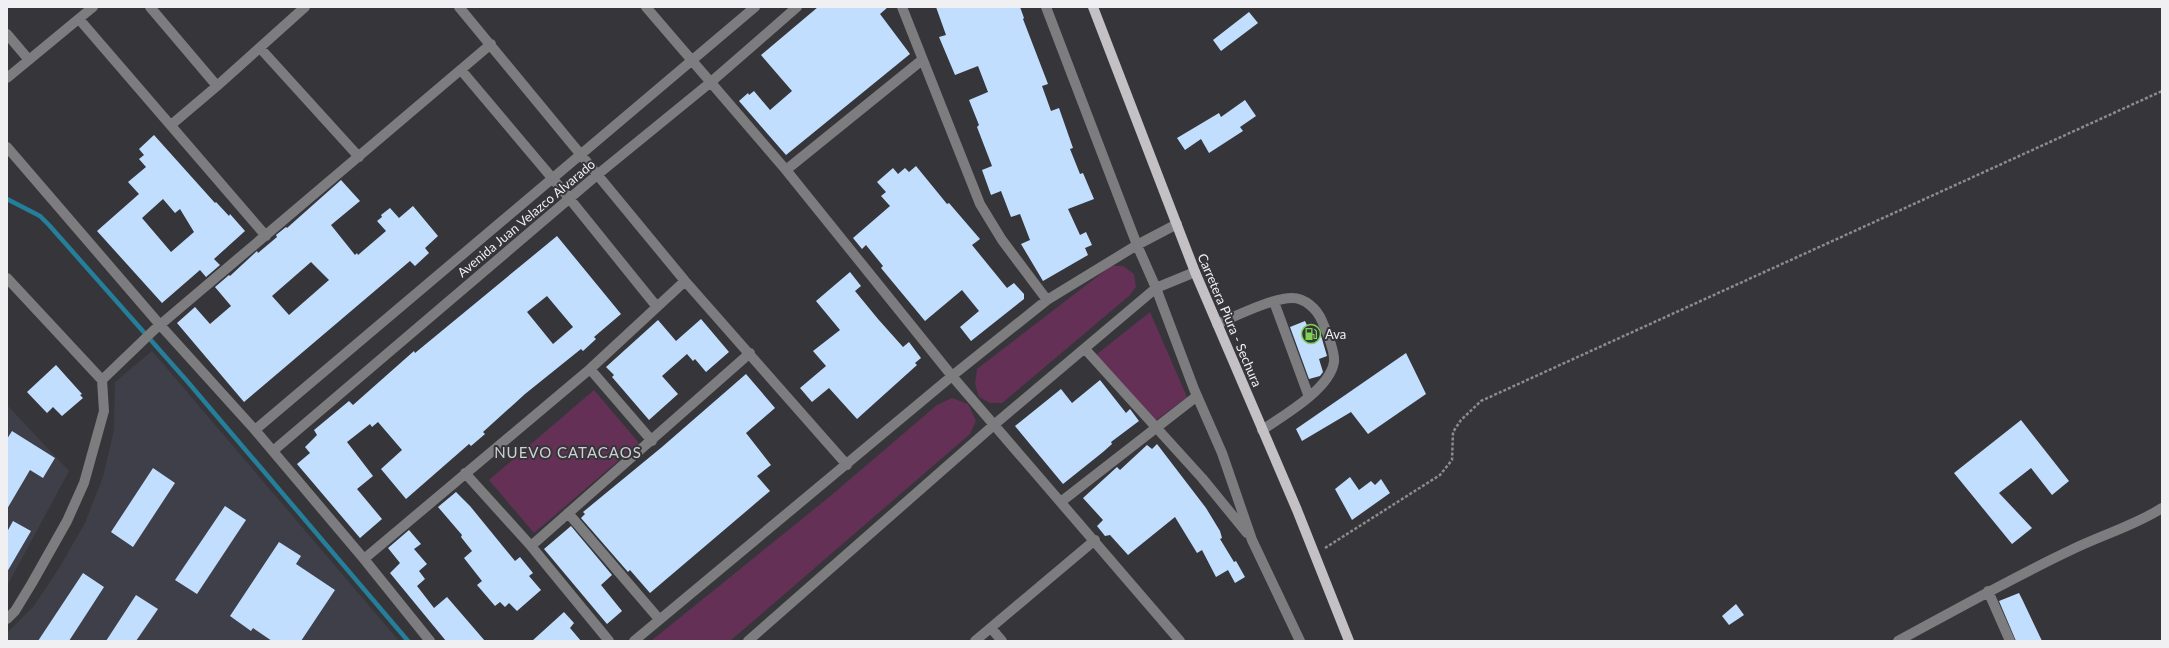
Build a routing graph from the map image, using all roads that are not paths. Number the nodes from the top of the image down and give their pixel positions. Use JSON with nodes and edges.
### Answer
{"nodes":[{"id":1,"x":93,"y":7,"type":"edge"},
{"id":2,"x":150,"y":7,"type":"edge"},
{"id":3,"x":305,"y":7,"type":"edge"},
{"id":4,"x":459,"y":7,"type":"edge"},
{"id":5,"x":646,"y":7,"type":"edge"},
{"id":6,"x":755,"y":7,"type":"edge"},
{"id":7,"x":797,"y":7,"type":"edge"},
{"id":8,"x":902,"y":7,"type":"edge"},
{"id":9,"x":1046,"y":7,"type":"edge"},
{"id":10,"x":1095,"y":9,"type":"edge"},
{"id":11,"x":79,"y":19,"type":"junction"},
{"id":12,"x":7,"y":34,"type":"edge"},
{"id":13,"x":490,"y":44,"type":"junction"},
{"id":14,"x":260,"y":48,"type":"junction"},
{"id":15,"x":29,"y":60,"type":"junction"},
{"id":16,"x":692,"y":60,"type":"junction"},
{"id":17,"x":922,"y":60,"type":"junction"},
{"id":18,"x":461,"y":70,"type":"junction"},
{"id":19,"x":7,"y":78,"type":"edge"},
{"id":20,"x":711,"y":82,"type":"junction"},
{"id":21,"x":217,"y":86,"type":"junction"},
{"id":22,"x":171,"y":125,"type":"junction"},
{"id":23,"x":7,"y":147,"type":"edge"},
{"id":24,"x":580,"y":154,"type":"junction"},
{"id":25,"x":359,"y":157,"type":"junction"},
{"id":26,"x":786,"y":170,"type":"junction"},
{"id":27,"x":596,"y":174,"type":"junction"},
{"id":28,"x":552,"y":178,"type":"junction"},
{"id":29,"x":570,"y":198,"type":"junction"},
{"id":30,"x":1177,"y":224,"type":"junction"},
{"id":31,"x":266,"y":236,"type":"junction"},
{"id":32,"x":1137,"y":245,"type":"junction"},
{"id":33,"x":1195,"y":272,"type":"junction"},
{"id":34,"x":7,"y":278,"type":"edge"},
{"id":35,"x":685,"y":281,"type":"junction"},
{"id":36,"x":1156,"y":288,"type":"junction"},
{"id":37,"x":1047,"y":300,"type":"junction"},
{"id":38,"x":1274,"y":302,"type":"junction"},
{"id":39,"x":657,"y":307,"type":"junction"},
{"id":40,"x":1217,"y":324,"type":"junction"},
{"id":41,"x":158,"y":328,"type":"junction"},
{"id":42,"x":1085,"y":349,"type":"junction"},
{"id":43,"x":750,"y":353,"type":"junction"},
{"id":44,"x":590,"y":369,"type":"junction"},
{"id":45,"x":952,"y":376,"type":"junction"},
{"id":46,"x":102,"y":380,"type":"junction"},
{"id":47,"x":1197,"y":396,"type":"junction"},
{"id":48,"x":1309,"y":396,"type":"junction"},
{"id":49,"x":995,"y":424,"type":"junction"},
{"id":50,"x":1155,"y":427,"type":"junction"},
{"id":51,"x":255,"y":430,"type":"junction"},
{"id":52,"x":1262,"y":430,"type":"junction"},
{"id":53,"x":652,"y":440,"type":"junction"},
{"id":54,"x":273,"y":451,"type":"junction"},
{"id":55,"x":847,"y":465,"type":"junction"},
{"id":56,"x":465,"y":473,"type":"junction"},
{"id":57,"x":1062,"y":501,"type":"junction"},
{"id":58,"x":2162,"y":508,"type":"edge"},
{"id":59,"x":568,"y":513,"type":"junction"},
{"id":60,"x":1095,"y":540,"type":"junction"},
{"id":61,"x":1252,"y":540,"type":"junction"},
{"id":62,"x":531,"y":546,"type":"junction"},
{"id":63,"x":364,"y":559,"type":"junction"},
{"id":64,"x":1988,"y":591,"type":"junction"},
{"id":65,"x":659,"y":619,"type":"junction"},
{"id":66,"x":7,"y":620,"type":"edge"},
{"id":67,"x":991,"y":628,"type":"junction"},
{"id":68,"x":430,"y":641,"type":"edge"},
{"id":69,"x":609,"y":641,"type":"edge"},
{"id":70,"x":634,"y":641,"type":"edge"},
{"id":71,"x":748,"y":641,"type":"edge"},
{"id":72,"x":975,"y":641,"type":"edge"},
{"id":73,"x":1002,"y":641,"type":"edge"},
{"id":74,"x":1180,"y":641,"type":"edge"},
{"id":75,"x":1300,"y":641,"type":"edge"},
{"id":76,"x":1349,"y":641,"type":"edge"},
{"id":77,"x":1898,"y":641,"type":"edge"},
{"id":78,"x":2010,"y":641,"type":"edge"}],
"edges":[{"from":1,"to":11,"type":"street"},
{"from":2,"to":21,"type":"street"},
{"from":3,"to":14,"type":"street"},
{"from":4,"to":13,"type":"street"},
{"from":5,"to":16,"type":"street"},
{"from":6,"to":16,"type":"street","name":"Avenida Juan Velazco Alvarado"},
{"from":7,"to":20,"type":"street","name":"Avenida Juan Velazco Alvarado"},
{"from":8,"to":17,"type":"street"},
{"from":9,"to":32,"type":"street"},
{"from":10,"to":30,"type":"main road","name":"Carretera Piura - Sechura"},
{"from":11,"to":15,"type":"street"},
{"from":11,"to":22,"type":"street"},
{"from":12,"to":15,"type":"street"},
{"from":13,"to":18,"type":"street"},
{"from":13,"to":24,"type":"street"},
{"from":14,"to":21,"type":"street"},
{"from":14,"to":25,"type":"street"},
{"from":15,"to":19,"type":"street"},
{"from":16,"to":20,"type":"street"},
{"from":16,"to":24,"type":"street","name":"Avenida Juan Velazco Alvarado"},
{"from":17,"to":26,"type":"street"},
{"from":17,"to":37,"type":"street"},
{"from":18,"to":25,"type":"street"},
{"from":18,"to":28,"type":"street"},
{"from":20,"to":26,"type":"street"},
{"from":20,"to":27,"type":"street","name":"Avenida Juan Velazco Alvarado"},
{"from":21,"to":22,"type":"street"},
{"from":22,"to":31,"type":"street"},
{"from":23,"to":41,"type":"street"},
{"from":24,"to":27,"type":"street"},
{"from":24,"to":28,"type":"street","name":"Avenida Juan Velazco Alvarado"},
{"from":25,"to":31,"type":"street"},
{"from":26,"to":45,"type":"street"},
{"from":27,"to":29,"type":"street","name":"Avenida Juan Velazco Alvarado"},
{"from":27,"to":35,"type":"street"},
{"from":28,"to":29,"type":"street"},
{"from":28,"to":51,"type":"street","name":"Avenida Juan Velazco Alvarado"},
{"from":29,"to":39,"type":"street"},
{"from":29,"to":54,"type":"street","name":"Avenida Juan Velazco Alvarado"},
{"from":30,"to":32,"type":"street"},
{"from":30,"to":33,"type":"main road","name":"Carretera Piura - Sechura"},
{"from":31,"to":41,"type":"street"},
{"from":32,"to":36,"type":"street"},
{"from":32,"to":37,"type":"street"},
{"from":33,"to":36,"type":"street"},
{"from":33,"to":40,"type":"main road","name":"Carretera Piura - Sechura"},
{"from":34,"to":46,"type":"street"},
{"from":35,"to":39,"type":"street"},
{"from":35,"to":43,"type":"street"},
{"from":36,"to":42,"type":"street"},
{"from":36,"to":47,"type":"street"},
{"from":37,"to":45,"type":"street"},
{"from":38,"to":40,"type":"street"},
{"from":38,"to":48,"type":"street"},
{"from":38,"to":48,"type":"street"},
{"from":39,"to":44,"type":"street"},
{"from":40,"to":52,"type":"main road","name":"Carretera Piura - Sechura"},
{"from":41,"to":46,"type":"street"},
{"from":41,"to":51,"type":"street"},
{"from":42,"to":49,"type":"street"},
{"from":42,"to":50,"type":"street"},
{"from":43,"to":53,"type":"street"},
{"from":43,"to":55,"type":"street"},
{"from":44,"to":53,"type":"street"},
{"from":44,"to":56,"type":"street"},
{"from":45,"to":49,"type":"street"},
{"from":45,"to":55,"type":"street"},
{"from":46,"to":66,"type":"street"},
{"from":47,"to":50,"type":"street"},
{"from":47,"to":61,"type":"street"},
{"from":48,"to":52,"type":"street"},
{"from":49,"to":57,"type":"street"},
{"from":49,"to":71,"type":"street"},
{"from":50,"to":57,"type":"street"},
{"from":50,"to":61,"type":"street"},
{"from":51,"to":54,"type":"street"},
{"from":52,"to":76,"type":"main road","name":"Carretera Piura - Sechura"},
{"from":53,"to":59,"type":"street"},
{"from":54,"to":63,"type":"street"},
{"from":55,"to":65,"type":"street"},
{"from":56,"to":62,"type":"street"},
{"from":56,"to":63,"type":"street"},
{"from":57,"to":60,"type":"street"},
{"from":58,"to":64,"type":"street"},
{"from":59,"to":62,"type":"street"},
{"from":59,"to":65,"type":"street"},
{"from":60,"to":67,"type":"street"},
{"from":60,"to":74,"type":"street"},
{"from":61,"to":75,"type":"street"},
{"from":62,"to":69,"type":"street"},
{"from":63,"to":68,"type":"street"},
{"from":64,"to":77,"type":"street"},
{"from":64,"to":78,"type":"street"},
{"from":65,"to":70,"type":"street"},
{"from":67,"to":72,"type":"street"},
{"from":67,"to":73,"type":"street"}]}
